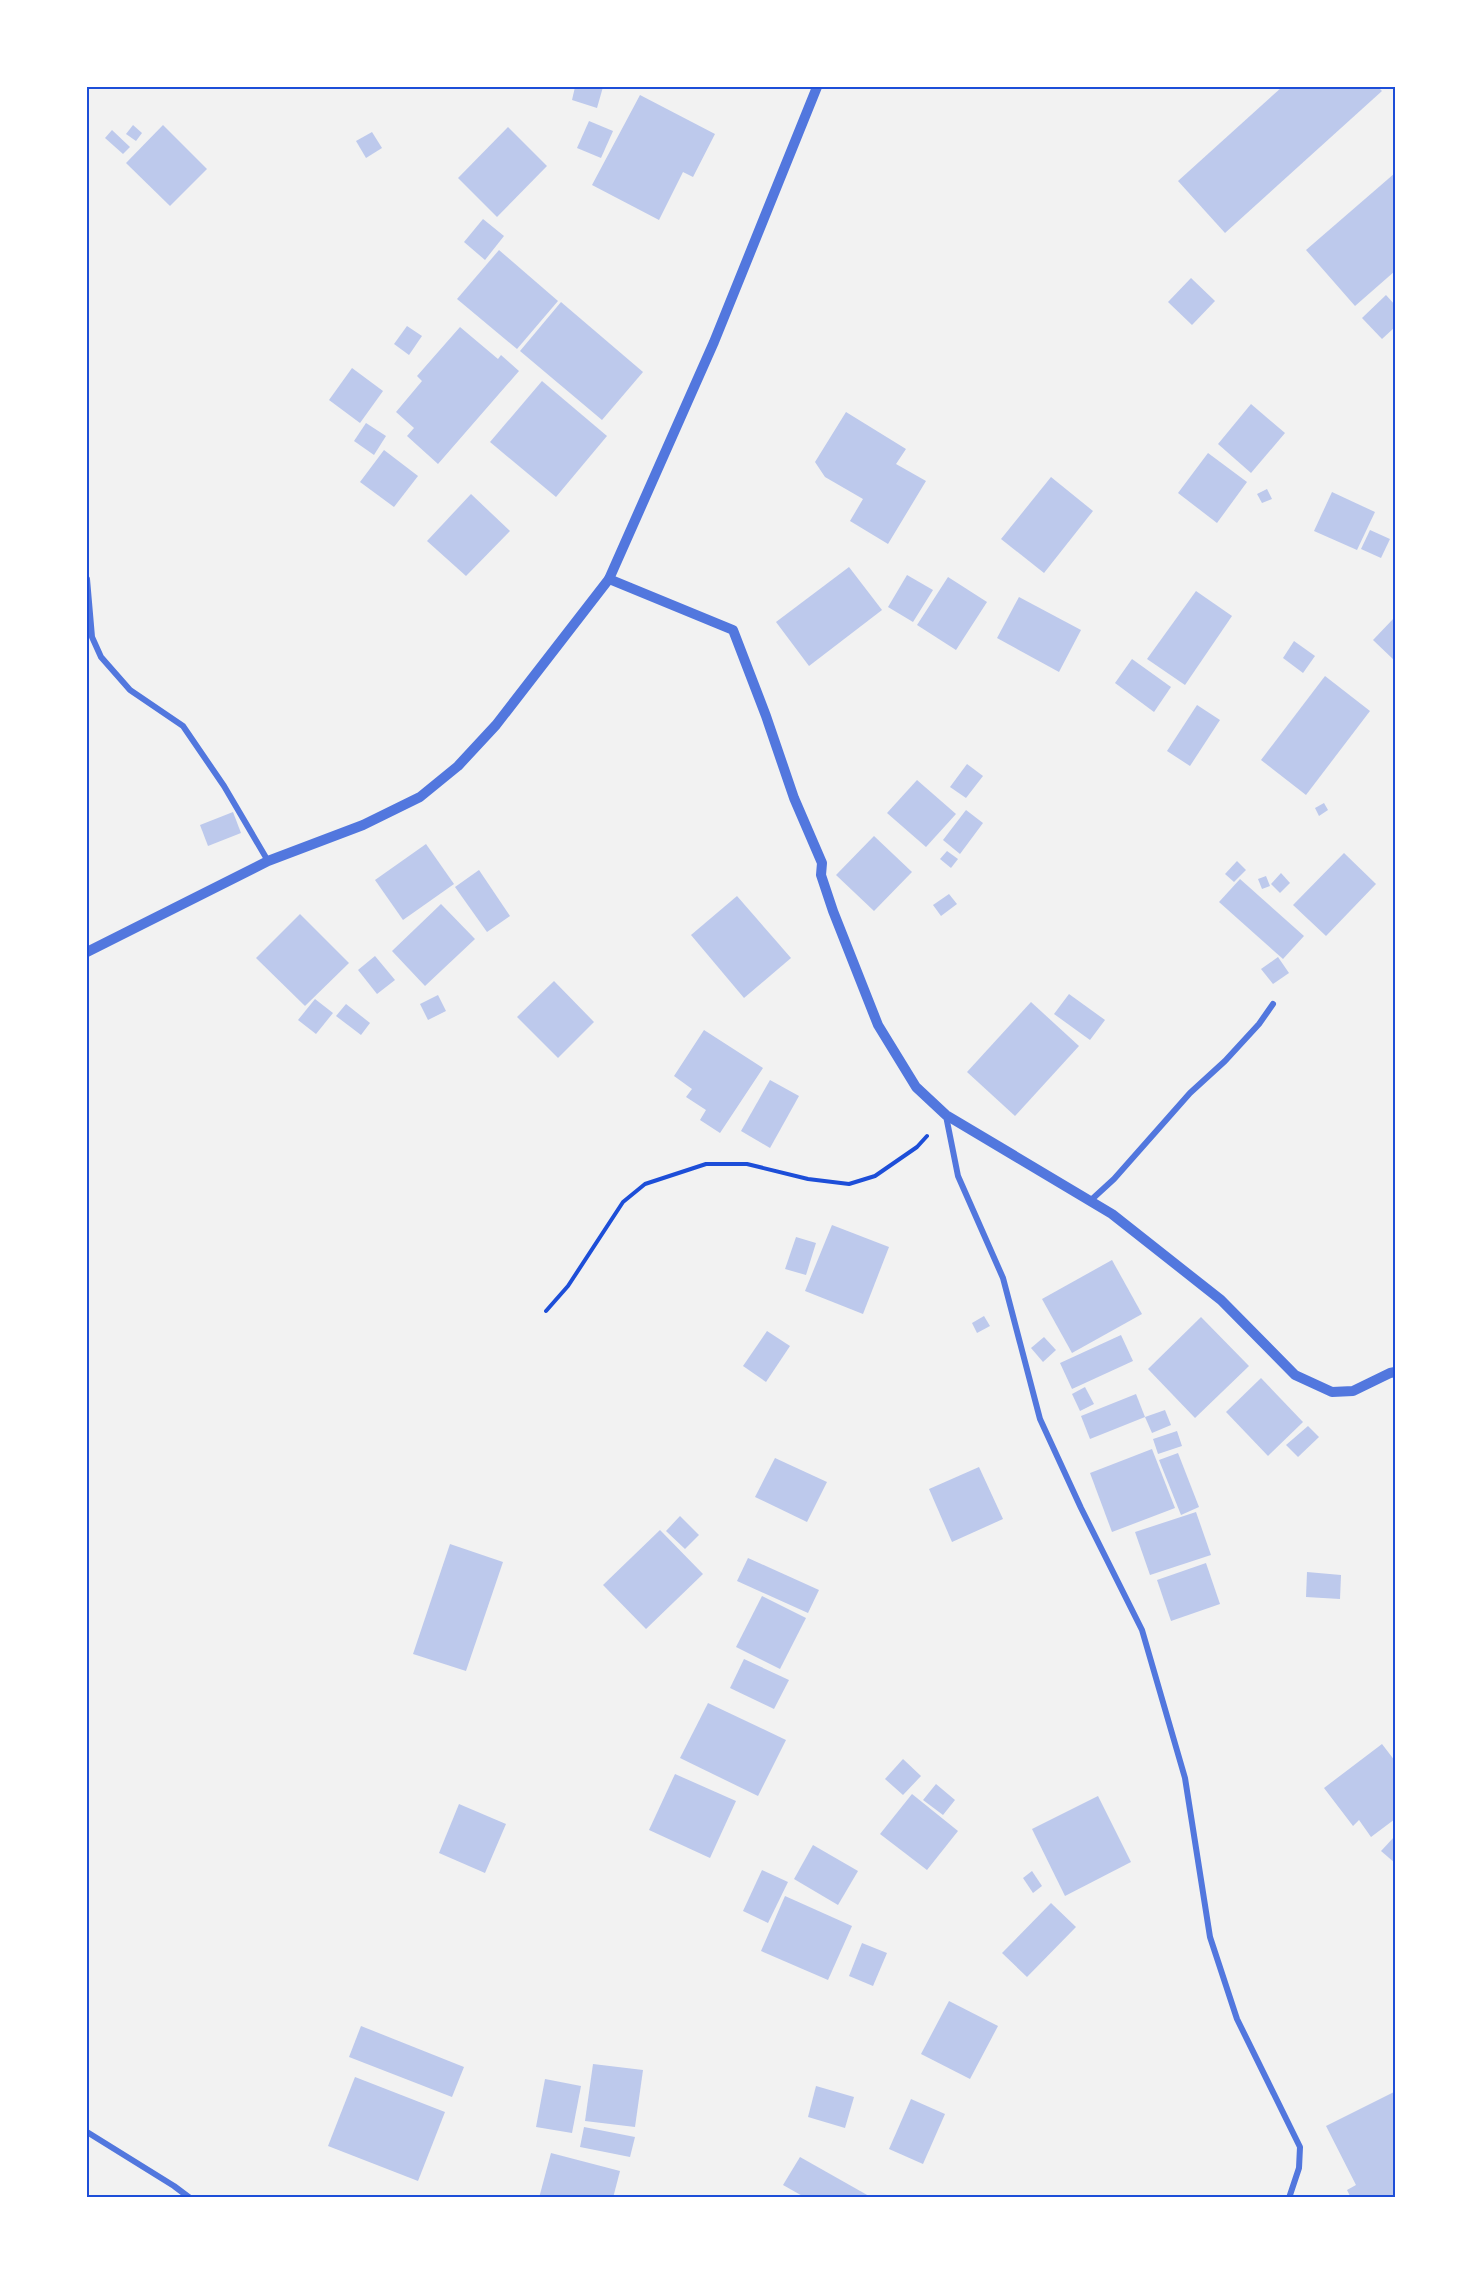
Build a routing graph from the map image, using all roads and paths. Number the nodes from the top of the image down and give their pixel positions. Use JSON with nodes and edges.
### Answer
{"nodes":[{"id":1,"x":817,"y":87,"type":"edge"},
{"id":2,"x":87,"y":579,"type":"edge"},
{"id":3,"x":609,"y":579,"type":"junction"},
{"id":4,"x":268,"y":861,"type":"junction"},
{"id":5,"x":87,"y":952,"type":"edge"},
{"id":6,"x":1273,"y":1004,"type":"dead end"},
{"id":7,"x":946,"y":1115,"type":"junction"},
{"id":8,"x":1090,"y":1201,"type":"junction"},
{"id":9,"x":546,"y":1311,"type":"dead end"},
{"id":10,"x":1395,"y":1372,"type":"edge"},
{"id":11,"x":87,"y":2132,"type":"edge"},
{"id":12,"x":190,"y":2198,"type":"edge"},
{"id":13,"x":1289,"y":2198,"type":"edge"}],
"edges":[{"from":1,"to":3,"type":"street"},
{"from":2,"to":4,"type":"street"},
{"from":3,"to":4,"type":"street"},
{"from":3,"to":7,"type":"street"},
{"from":4,"to":5,"type":"street"},
{"from":6,"to":8,"type":"street"},
{"from":7,"to":8,"type":"street"},
{"from":7,"to":9,"type":"path"},
{"from":7,"to":13,"type":"street"},
{"from":8,"to":10,"type":"street"},
{"from":11,"to":12,"type":"street"}]}
